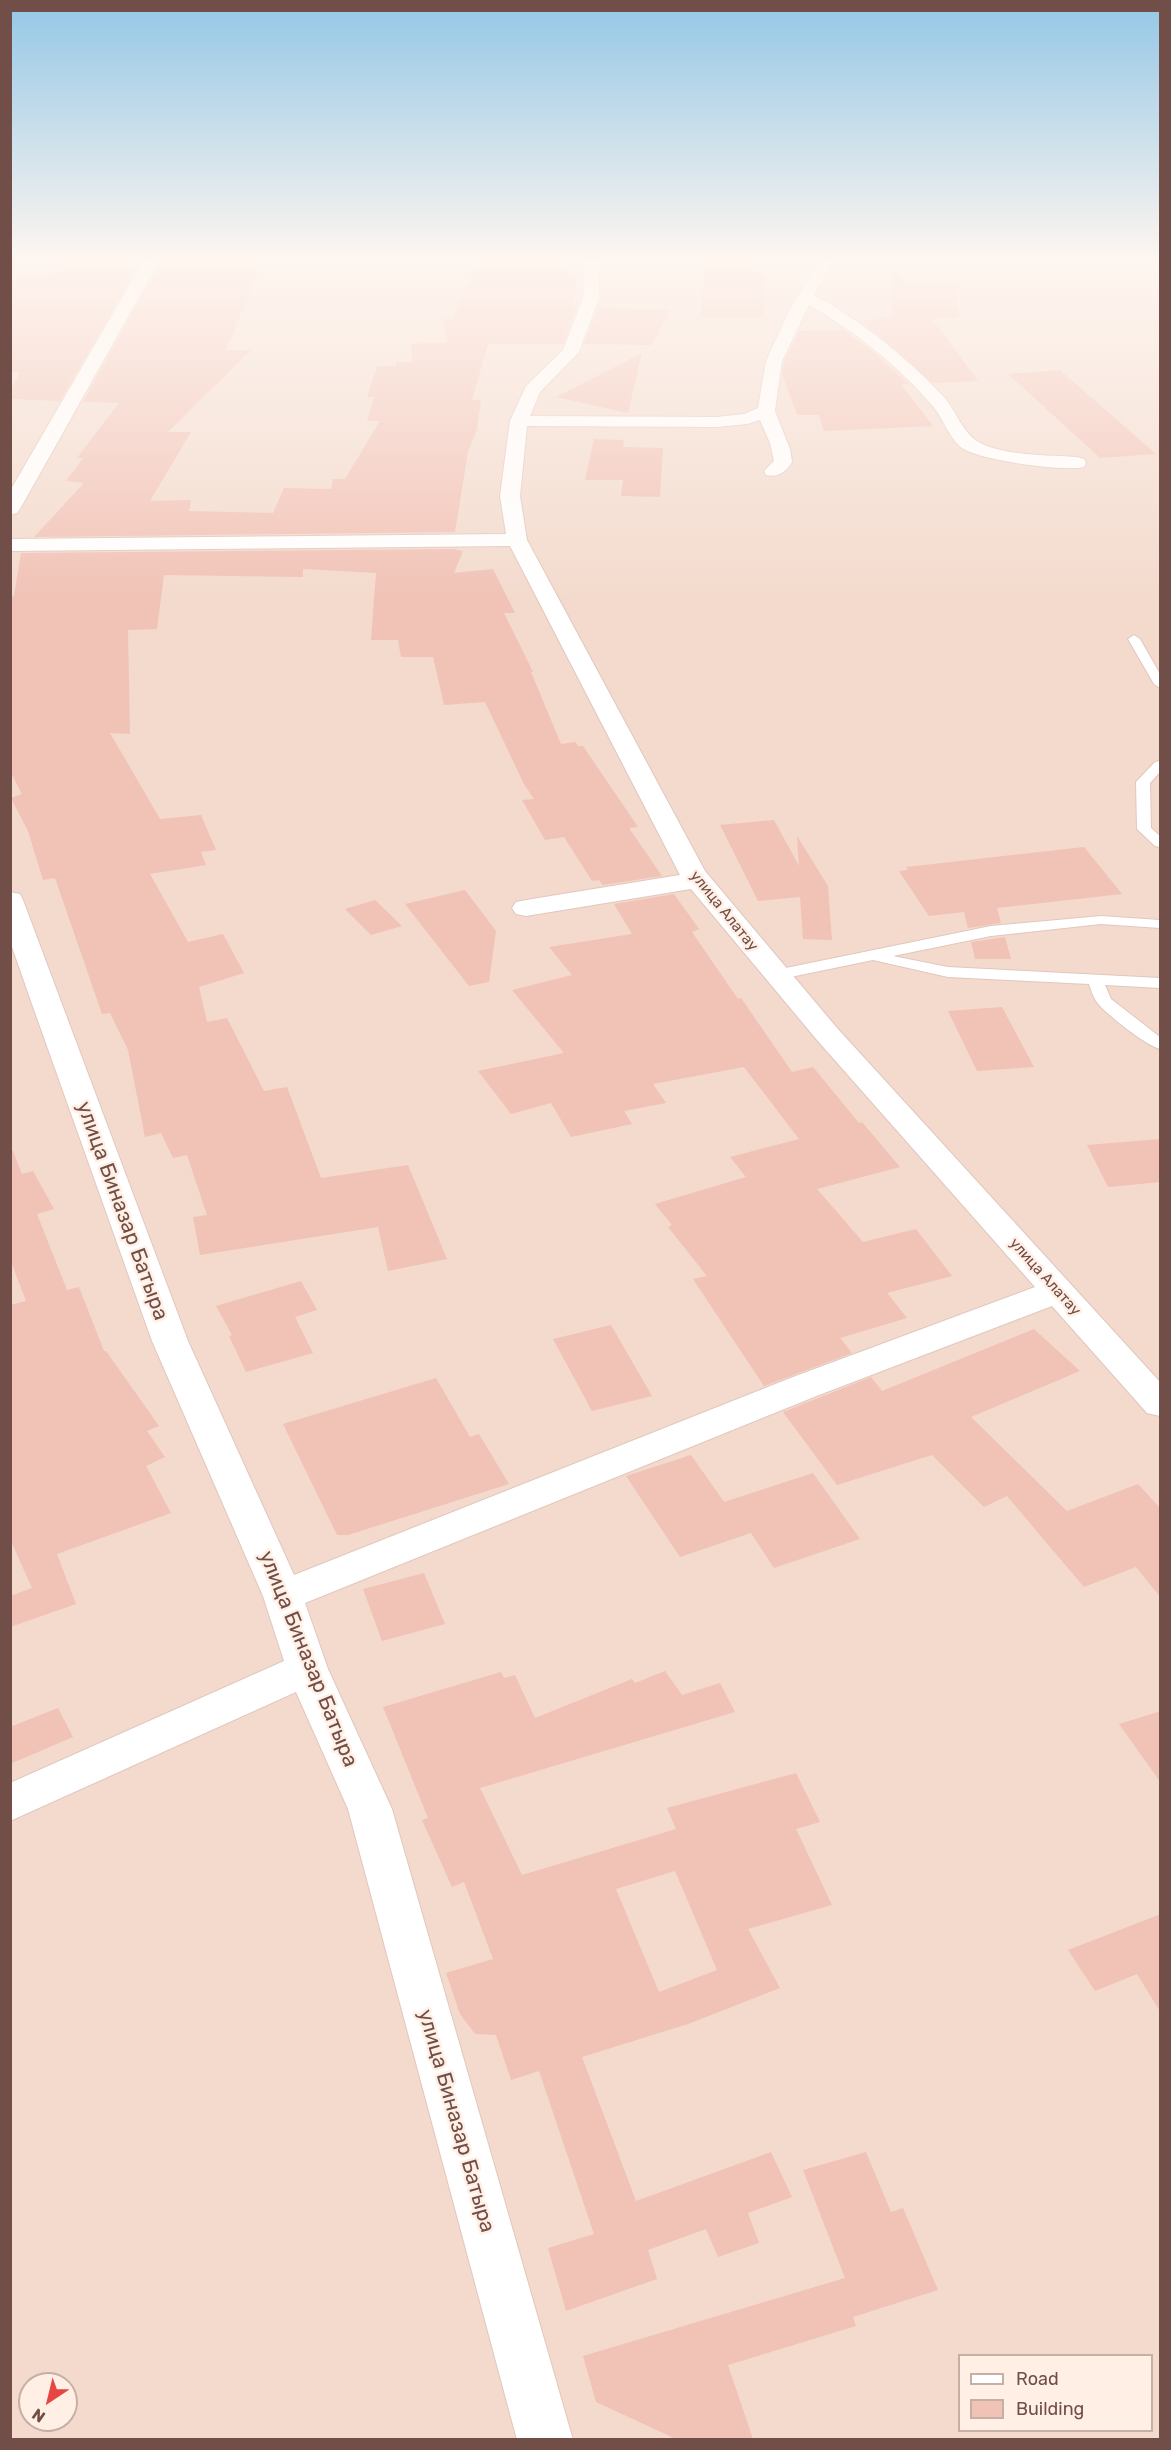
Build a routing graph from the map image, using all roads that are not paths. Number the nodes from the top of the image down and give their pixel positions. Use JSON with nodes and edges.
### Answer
{"nodes":[{"id":1,"x":87,"y":374,"type":"edge"},
{"id":2,"x":548,"y":374,"type":"edge"},
{"id":3,"x":772,"y":374,"type":"edge"},
{"id":4,"x":911,"y":374,"type":"edge"},
{"id":5,"x":766,"y":411,"type":"junction"},
{"id":6,"x":519,"y":421,"type":"junction"},
{"id":7,"x":1077,"y":463,"type":"dead end"},
{"id":8,"x":773,"y":471,"type":"dead end"},
{"id":9,"x":10,"y":509,"type":"edge"},
{"id":10,"x":518,"y":540,"type":"junction"},
{"id":11,"x":10,"y":545,"type":"edge"},
{"id":12,"x":1134,"y":639,"type":"dead end"},
{"id":13,"x":1161,"y":684,"type":"edge"},
{"id":14,"x":1161,"y":765,"type":"edge"},
{"id":15,"x":1161,"y":843,"type":"edge"},
{"id":16,"x":697,"y":880,"type":"junction"},
{"id":17,"x":10,"y":900,"type":"edge"},
{"id":18,"x":526,"y":908,"type":"dead end"},
{"id":19,"x":1161,"y":924,"type":"edge"},
{"id":20,"x":874,"y":955,"type":"junction"},
{"id":21,"x":776,"y":975,"type":"junction"},
{"id":22,"x":1095,"y":980,"type":"junction"},
{"id":23,"x":1161,"y":983,"type":"edge"},
{"id":24,"x":1161,"y":1044,"type":"edge"},
{"id":25,"x":1058,"y":1292,"type":"junction"},
{"id":26,"x":1161,"y":1404,"type":"edge"},
{"id":27,"x":283,"y":1596,"type":"junction"},
{"id":28,"x":307,"y":1669,"type":"junction"},
{"id":29,"x":10,"y":1803,"type":"edge"},
{"id":30,"x":544,"y":2439,"type":"edge"}],
"edges":[{"from":1,"to":9,"type":"street"},
{"from":2,"to":6,"type":"street","name":"улица Алатау"},
{"from":3,"to":5,"type":"street"},
{"from":4,"to":7,"type":"street"},
{"from":5,"to":6,"type":"street"},
{"from":5,"to":8,"type":"street"},
{"from":6,"to":10,"type":"street","name":"улица Алатау"},
{"from":10,"to":11,"type":"street"},
{"from":10,"to":16,"type":"street","name":"улица Алатау"},
{"from":12,"to":13,"type":"lane"},
{"from":14,"to":15,"type":"lane"},
{"from":16,"to":18,"type":"street"},
{"from":16,"to":21,"type":"street","name":"улица Алатау"},
{"from":17,"to":27,"type":"street","name":"улица Биназар Батыра"},
{"from":19,"to":20,"type":"lane"},
{"from":20,"to":21,"type":"lane"},
{"from":20,"to":22,"type":"lane"},
{"from":21,"to":25,"type":"street","name":"улица Алатау"},
{"from":22,"to":23,"type":"lane"},
{"from":22,"to":24,"type":"lane"},
{"from":25,"to":26,"type":"street","name":"улица Алатау"},
{"from":25,"to":27,"type":"street"},
{"from":27,"to":28,"type":"street","name":"улица Биназар Батыра"},
{"from":28,"to":29,"type":"street"},
{"from":28,"to":30,"type":"street","name":"улица Биназар Батыра"}]}
